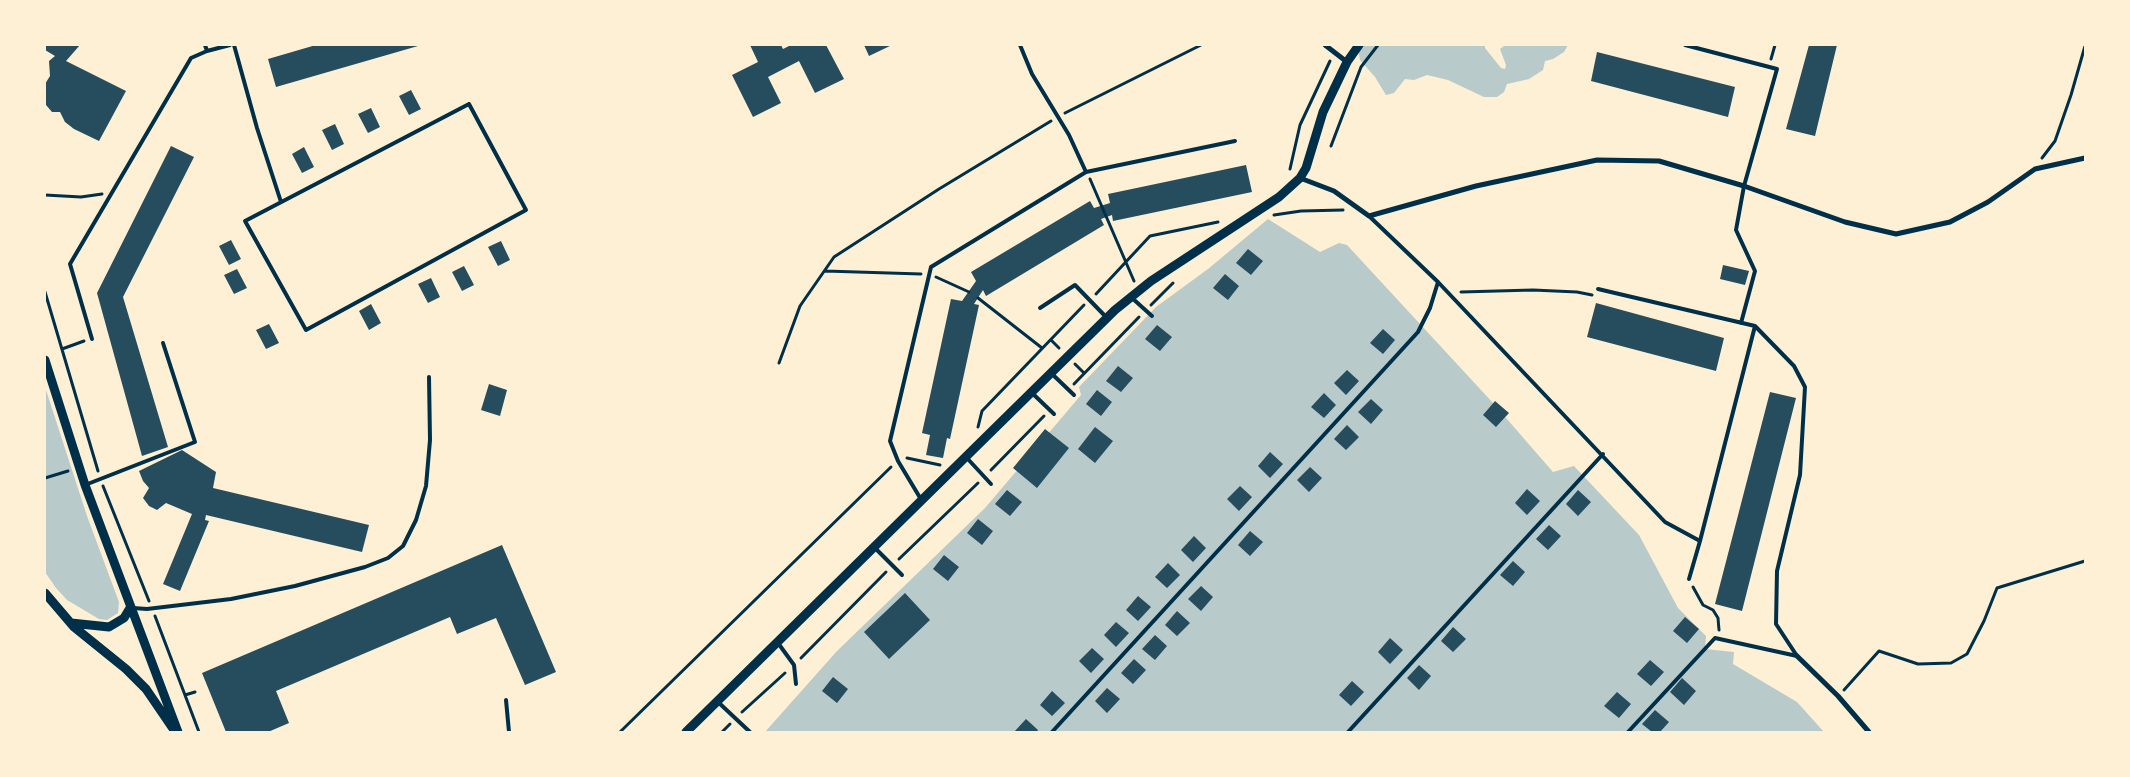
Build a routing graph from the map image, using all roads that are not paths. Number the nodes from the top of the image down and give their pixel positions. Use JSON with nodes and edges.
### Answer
{"nodes":[{"id":1,"x":205,"y":45,"type":"edge"},
{"id":2,"x":230,"y":45,"type":"edge"},
{"id":3,"x":234,"y":45,"type":"edge"},
{"id":4,"x":1020,"y":45,"type":"edge"},
{"id":5,"x":1325,"y":45,"type":"edge"},
{"id":6,"x":1359,"y":45,"type":"edge"},
{"id":7,"x":1686,"y":45,"type":"edge"},
{"id":8,"x":207,"y":51,"type":"junction"},
{"id":9,"x":1348,"y":62,"type":"junction"},
{"id":10,"x":1235,"y":141,"type":"dead end"},
{"id":11,"x":2085,"y":158,"type":"edge"},
{"id":12,"x":1086,"y":172,"type":"junction"},
{"id":13,"x":1300,"y":178,"type":"junction"},
{"id":14,"x":1744,"y":186,"type":"junction"},
{"id":15,"x":280,"y":202,"type":"junction"},
{"id":16,"x":1369,"y":216,"type":"junction"},
{"id":17,"x":1438,"y":282,"type":"junction"},
{"id":18,"x":1598,"y":289,"type":"road end"},
{"id":19,"x":1134,"y":294,"type":"junction"},
{"id":20,"x":1040,"y":308,"type":"dead end"},
{"id":21,"x":1152,"y":316,"type":"dead end"},
{"id":22,"x":1107,"y":318,"type":"junction"},
{"id":23,"x":1741,"y":323,"type":"junction"},
{"id":24,"x":1755,"y":326,"type":"junction"},
{"id":25,"x":92,"y":339,"type":"dead end"},
{"id":26,"x":163,"y":343,"type":"dead end"},
{"id":27,"x":45,"y":360,"type":"edge"},
{"id":28,"x":1051,"y":373,"type":"junction"},
{"id":29,"x":429,"y":377,"type":"dead end"},
{"id":30,"x":1031,"y":392,"type":"junction"},
{"id":31,"x":1074,"y":395,"type":"dead end"},
{"id":32,"x":1054,"y":414,"type":"dead end"},
{"id":33,"x":1603,"y":454,"type":"junction"},
{"id":34,"x":966,"y":457,"type":"junction"},
{"id":35,"x":991,"y":484,"type":"dead end"},
{"id":36,"x":85,"y":485,"type":"junction"},
{"id":37,"x":922,"y":501,"type":"junction"},
{"id":38,"x":1700,"y":541,"type":"junction"},
{"id":39,"x":874,"y":547,"type":"junction"},
{"id":40,"x":902,"y":575,"type":"dead end"},
{"id":41,"x":1689,"y":578,"type":"road end"},
{"id":42,"x":45,"y":593,"type":"edge"},
{"id":43,"x":130,"y":608,"type":"junction"},
{"id":44,"x":71,"y":623,"type":"junction"},
{"id":45,"x":777,"y":641,"type":"junction"},
{"id":46,"x":1797,"y":656,"type":"junction"},
{"id":47,"x":796,"y":684,"type":"dead end"},
{"id":48,"x":506,"y":700,"type":"dead end"},
{"id":49,"x":717,"y":700,"type":"junction"},
{"id":50,"x":176,"y":732,"type":"edge"},
{"id":51,"x":509,"y":732,"type":"edge"},
{"id":52,"x":686,"y":732,"type":"edge"},
{"id":53,"x":750,"y":732,"type":"edge"},
{"id":54,"x":1052,"y":732,"type":"edge"},
{"id":55,"x":1348,"y":732,"type":"edge"},
{"id":56,"x":1628,"y":732,"type":"edge"},
{"id":57,"x":1869,"y":732,"type":"edge"}],
"edges":[{"from":1,"to":8,"type":"lane"},
{"from":2,"to":8,"type":"lane"},
{"from":3,"to":15,"type":"lane"},
{"from":4,"to":12,"type":"lane"},
{"from":5,"to":9,"type":"street"},
{"from":6,"to":9,"type":"street"},
{"from":7,"to":14,"type":"lane"},
{"from":8,"to":25,"type":"lane"},
{"from":9,"to":13,"type":"street"},
{"from":10,"to":12,"type":"lane"},
{"from":11,"to":14,"type":"street"},
{"from":12,"to":37,"type":"lane"},
{"from":13,"to":16,"type":"street"},
{"from":13,"to":19,"type":"street"},
{"from":14,"to":16,"type":"street"},
{"from":14,"to":23,"type":"lane"},
{"from":15,"to":15,"type":"lane"},
{"from":16,"to":17,"type":"lane"},
{"from":17,"to":33,"type":"lane"},
{"from":17,"to":54,"type":"lane"},
{"from":18,"to":23,"type":"lane"},
{"from":19,"to":21,"type":"lane"},
{"from":19,"to":22,"type":"street"},
{"from":20,"to":22,"type":"lane"},
{"from":22,"to":28,"type":"street"},
{"from":23,"to":24,"type":"lane"},
{"from":24,"to":38,"type":"lane"},
{"from":24,"to":46,"type":"lane"},
{"from":26,"to":36,"type":"lane"},
{"from":27,"to":36,"type":"street"},
{"from":28,"to":30,"type":"street"},
{"from":28,"to":31,"type":"lane"},
{"from":29,"to":43,"type":"lane"},
{"from":30,"to":32,"type":"lane"},
{"from":30,"to":34,"type":"street"},
{"from":33,"to":38,"type":"lane"},
{"from":33,"to":55,"type":"lane"},
{"from":34,"to":35,"type":"lane"},
{"from":34,"to":37,"type":"street"},
{"from":36,"to":43,"type":"street"},
{"from":37,"to":39,"type":"street"},
{"from":38,"to":41,"type":"lane"},
{"from":39,"to":40,"type":"lane"},
{"from":39,"to":45,"type":"street"},
{"from":42,"to":44,"type":"street"},
{"from":43,"to":44,"type":"street"},
{"from":43,"to":50,"type":"street"},
{"from":44,"to":50,"type":"street"},
{"from":45,"to":47,"type":"lane"},
{"from":45,"to":49,"type":"street"},
{"from":46,"to":56,"type":"lane"},
{"from":46,"to":57,"type":"street"},
{"from":48,"to":51,"type":"lane"},
{"from":49,"to":52,"type":"street"},
{"from":49,"to":53,"type":"lane"}]}
